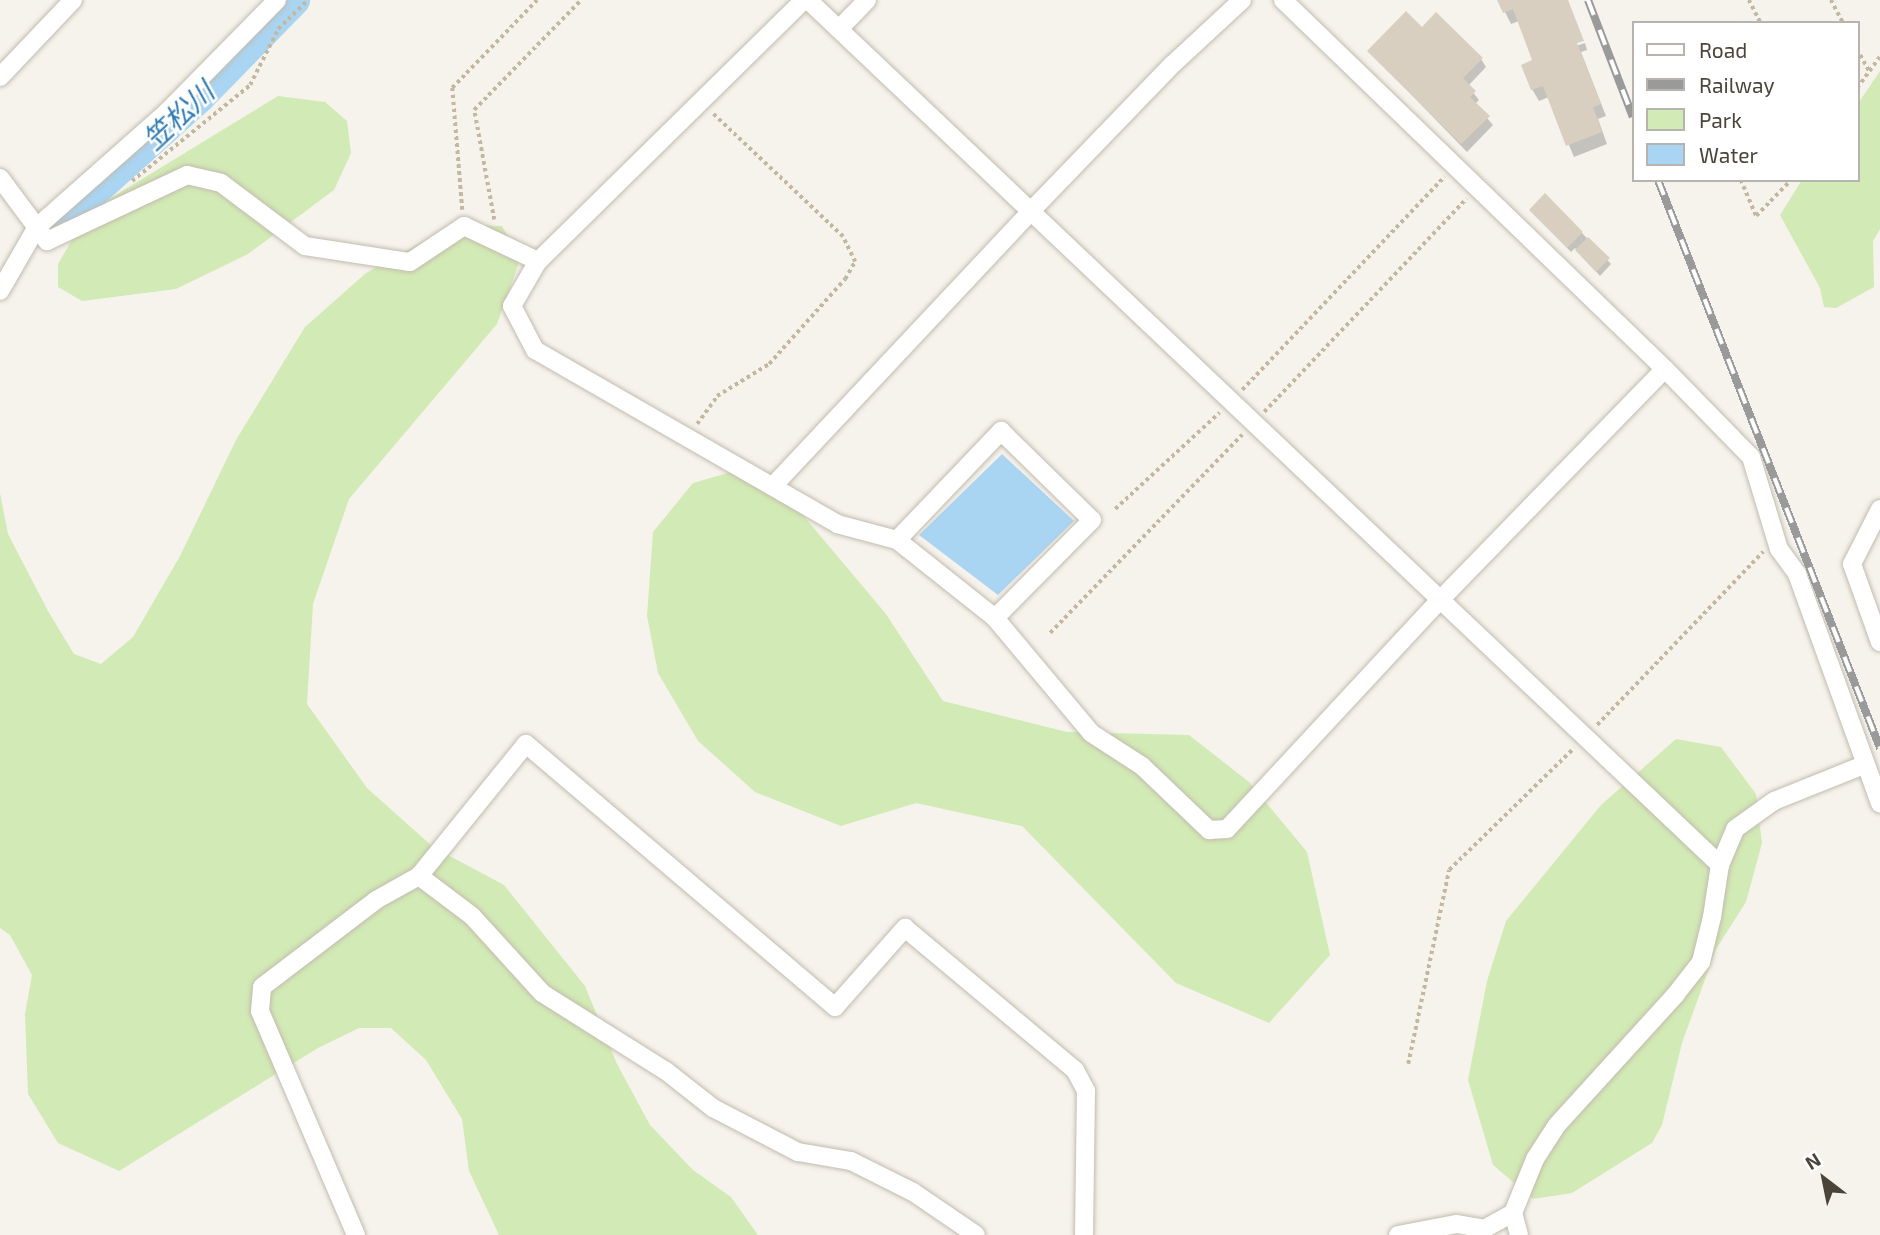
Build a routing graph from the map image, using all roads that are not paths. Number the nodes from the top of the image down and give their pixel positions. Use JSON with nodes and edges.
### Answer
{"nodes":[{"id":1,"x":73,"y":0,"type":"edge"},
{"id":2,"x":277,"y":0,"type":"edge"},
{"id":3,"x":806,"y":0,"type":"edge"},
{"id":4,"x":867,"y":0,"type":"edge"},
{"id":5,"x":1242,"y":0,"type":"edge"},
{"id":6,"x":1283,"y":0,"type":"edge"},
{"id":7,"x":839,"y":28,"type":"junction"},
{"id":8,"x":0,"y":77,"type":"edge"},
{"id":9,"x":0,"y":178,"type":"edge"},
{"id":10,"x":1029,"y":213,"type":"junction"},
{"id":11,"x":37,"y":227,"type":"junction"},
{"id":12,"x":538,"y":261,"type":"junction"},
{"id":13,"x":0,"y":291,"type":"edge"},
{"id":14,"x":1665,"y":369,"type":"junction"},
{"id":15,"x":773,"y":486,"type":"junction"},
{"id":16,"x":1880,"y":509,"type":"edge"},
{"id":17,"x":897,"y":540,"type":"junction"},
{"id":18,"x":1440,"y":600,"type":"junction"},
{"id":19,"x":995,"y":618,"type":"junction"},
{"id":20,"x":1880,"y":642,"type":"edge"},
{"id":21,"x":1864,"y":765,"type":"junction"},
{"id":22,"x":1880,"y":803,"type":"edge"},
{"id":23,"x":1720,"y":865,"type":"junction"},
{"id":24,"x":419,"y":876,"type":"junction"},
{"id":25,"x":1513,"y":1213,"type":"junction"},
{"id":26,"x":356,"y":1235,"type":"edge"},
{"id":27,"x":976,"y":1235,"type":"edge"},
{"id":28,"x":1084,"y":1235,"type":"edge"},
{"id":29,"x":1398,"y":1235,"type":"edge"},
{"id":30,"x":1519,"y":1235,"type":"edge"}],
"edges":[{"from":1,"to":8,"type":"street"},
{"from":2,"to":11,"type":"street"},
{"from":3,"to":7,"type":"street"},
{"from":3,"to":12,"type":"street"},
{"from":4,"to":7,"type":"street"},
{"from":5,"to":10,"type":"street"},
{"from":6,"to":14,"type":"street"},
{"from":7,"to":10,"type":"street"},
{"from":9,"to":11,"type":"street"},
{"from":10,"to":15,"type":"street"},
{"from":10,"to":18,"type":"street"},
{"from":11,"to":12,"type":"street"},
{"from":11,"to":13,"type":"street"},
{"from":12,"to":15,"type":"street"},
{"from":14,"to":18,"type":"street"},
{"from":14,"to":21,"type":"street"},
{"from":15,"to":17,"type":"street"},
{"from":16,"to":20,"type":"street"},
{"from":17,"to":19,"type":"street"},
{"from":17,"to":19,"type":"street"},
{"from":18,"to":19,"type":"street"},
{"from":18,"to":23,"type":"street"},
{"from":21,"to":22,"type":"street"},
{"from":21,"to":23,"type":"street"},
{"from":23,"to":25,"type":"street"},
{"from":24,"to":26,"type":"street"},
{"from":24,"to":27,"type":"street"},
{"from":24,"to":28,"type":"street"},
{"from":25,"to":29,"type":"street"},
{"from":25,"to":30,"type":"street"}]}
